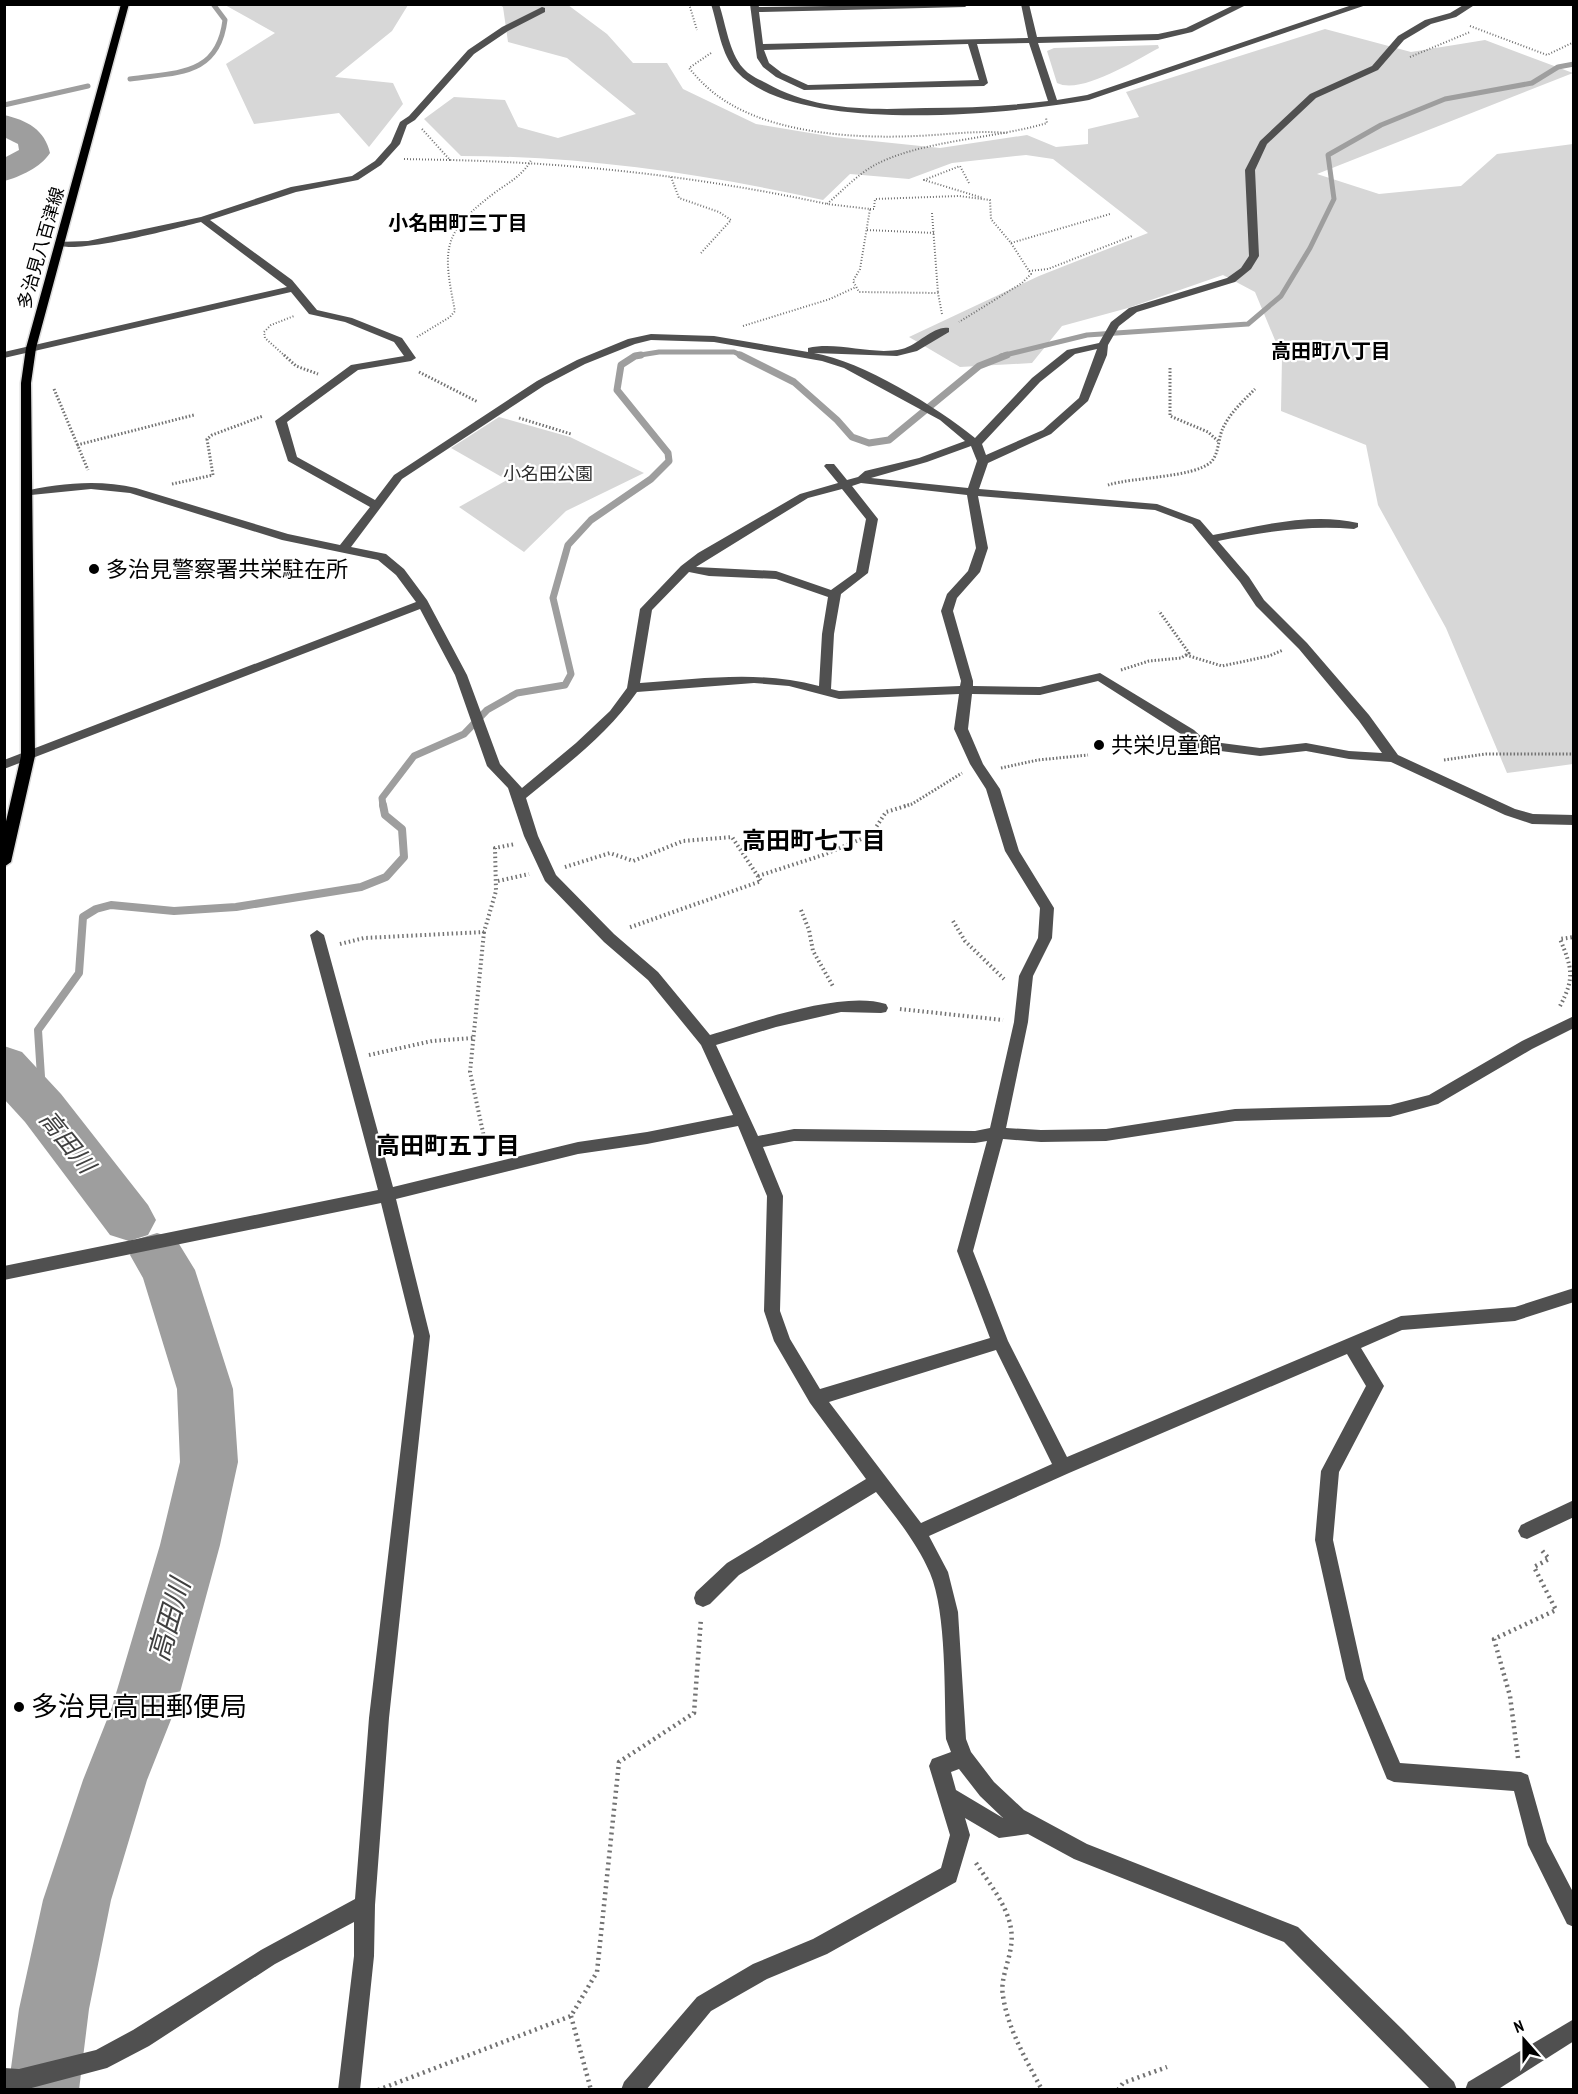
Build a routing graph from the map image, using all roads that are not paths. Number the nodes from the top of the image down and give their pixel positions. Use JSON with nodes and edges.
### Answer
{"nodes":[{"id":1,"x":125,"y":4,"type":"edge"},
{"id":2,"x":715,"y":4,"type":"edge"},
{"id":3,"x":965,"y":4,"type":"edge"},
{"id":4,"x":1024,"y":4,"type":"edge"},
{"id":5,"x":1244,"y":4,"type":"edge"},
{"id":6,"x":1365,"y":4,"type":"edge"},
{"id":7,"x":1472,"y":4,"type":"edge"},
{"id":8,"x":754,"y":7,"type":"edge"},
{"id":9,"x":542,"y":10,"type":"dead end"},
{"id":10,"x":1033,"y":41,"type":"junction"},
{"id":11,"x":972,"y":42,"type":"junction"},
{"id":12,"x":759,"y":47,"type":"junction"},
{"id":13,"x":1054,"y":104,"type":"junction"},
{"id":14,"x":203,"y":219,"type":"junction"},
{"id":15,"x":61,"y":244,"type":"junction"},
{"id":16,"x":295,"y":288,"type":"junction"},
{"id":17,"x":945,"y":330,"type":"road end"},
{"id":18,"x":1104,"y":343,"type":"junction"},
{"id":19,"x":31,"y":348,"type":"junction"},
{"id":20,"x":794,"y":352,"type":"junction"},
{"id":21,"x":4,"y":355,"type":"edge"},
{"id":22,"x":975,"y":443,"type":"junction"},
{"id":23,"x":982,"y":461,"type":"junction"},
{"id":24,"x":830,"y":466,"type":"dead end"},
{"id":25,"x":862,"y":480,"type":"junction"},
{"id":26,"x":846,"y":484,"type":"junction"},
{"id":27,"x":972,"y":492,"type":"junction"},
{"id":28,"x":25,"y":494,"type":"junction"},
{"id":29,"x":377,"y":506,"type":"junction"},
{"id":30,"x":1354,"y":525,"type":"dead end"},
{"id":31,"x":1210,"y":539,"type":"junction"},
{"id":32,"x":344,"y":548,"type":"junction"},
{"id":33,"x":687,"y":568,"type":"junction"},
{"id":34,"x":835,"y":595,"type":"junction"},
{"id":35,"x":423,"y":603,"type":"junction"},
{"id":36,"x":633,"y":688,"type":"junction"},
{"id":37,"x":966,"y":690,"type":"junction"},
{"id":38,"x":825,"y":691,"type":"junction"},
{"id":39,"x":28,"y":756,"type":"junction"},
{"id":40,"x":1399,"y":761,"type":"junction"},
{"id":41,"x":4,"y":765,"type":"edge"},
{"id":42,"x":519,"y":797,"type":"junction"},
{"id":43,"x":1574,"y":820,"type":"edge"},
{"id":44,"x":4,"y":862,"type":"edge"},
{"id":45,"x":319,"y":942,"type":"road end"},
{"id":46,"x":881,"y":1008,"type":"road end"},
{"id":47,"x":1574,"y":1021,"type":"edge"},
{"id":48,"x":707,"y":1042,"type":"junction"},
{"id":49,"x":743,"y":1119,"type":"junction"},
{"id":50,"x":997,"y":1133,"type":"junction"},
{"id":51,"x":754,"y":1143,"type":"junction"},
{"id":52,"x":387,"y":1195,"type":"junction"},
{"id":53,"x":4,"y":1273,"type":"edge"},
{"id":54,"x":1574,"y":1295,"type":"edge"},
{"id":55,"x":1000,"y":1342,"type":"junction"},
{"id":56,"x":1352,"y":1346,"type":"junction"},
{"id":57,"x":816,"y":1398,"type":"junction"},
{"id":58,"x":1063,"y":1467,"type":"junction"},
{"id":59,"x":878,"y":1481,"type":"junction"},
{"id":60,"x":1574,"y":1508,"type":"edge"},
{"id":61,"x":1527,"y":1532,"type":"road end"},
{"id":62,"x":918,"y":1533,"type":"junction"},
{"id":63,"x":703,"y":1598,"type":"road end"},
{"id":64,"x":963,"y":1758,"type":"junction"},
{"id":65,"x":946,"y":1795,"type":"junction"},
{"id":66,"x":1030,"y":1824,"type":"junction"},
{"id":67,"x":365,"y":1905,"type":"junction"},
{"id":68,"x":1574,"y":1917,"type":"edge"},
{"id":69,"x":1574,"y":2029,"type":"edge"},
{"id":70,"x":12,"y":2079,"type":"edge"},
{"id":71,"x":349,"y":2090,"type":"edge"},
{"id":72,"x":632,"y":2090,"type":"edge"},
{"id":73,"x":1446,"y":2090,"type":"edge"},
{"id":74,"x":1476,"y":2090,"type":"edge"}],
"edges":[{"from":1,"to":15,"type":"main road","name":"多治見八百津線"},
{"from":2,"to":13,"type":"street"},
{"from":3,"to":8,"type":"street"},
{"from":4,"to":10,"type":"street"},
{"from":5,"to":10,"type":"street"},
{"from":6,"to":13,"type":"street"},
{"from":7,"to":18,"type":"street"},
{"from":8,"to":12,"type":"street"},
{"from":9,"to":14,"type":"street"},
{"from":10,"to":11,"type":"street"},
{"from":10,"to":13,"type":"street"},
{"from":11,"to":12,"type":"street"},
{"from":11,"to":12,"type":"street"},
{"from":14,"to":15,"type":"street"},
{"from":14,"to":16,"type":"street"},
{"from":15,"to":19,"type":"main road","name":"多治見八百津線"},
{"from":16,"to":19,"type":"street"},
{"from":16,"to":29,"type":"street"},
{"from":17,"to":20,"type":"street"},
{"from":18,"to":22,"type":"street"},
{"from":18,"to":23,"type":"street"},
{"from":19,"to":21,"type":"street"},
{"from":19,"to":28,"type":"main road","name":"多治見八百津線"},
{"from":20,"to":22,"type":"street"},
{"from":20,"to":29,"type":"street"},
{"from":22,"to":23,"type":"street"},
{"from":22,"to":25,"type":"street"},
{"from":23,"to":27,"type":"street"},
{"from":24,"to":26,"type":"street"},
{"from":25,"to":26,"type":"street"},
{"from":25,"to":27,"type":"street"},
{"from":26,"to":33,"type":"street"},
{"from":26,"to":34,"type":"street"},
{"from":27,"to":31,"type":"street"},
{"from":27,"to":37,"type":"street"},
{"from":28,"to":32,"type":"street"},
{"from":28,"to":39,"type":"main road","name":"多治見八百津線"},
{"from":29,"to":32,"type":"street"},
{"from":30,"to":31,"type":"street"},
{"from":31,"to":40,"type":"street"},
{"from":32,"to":35,"type":"street"},
{"from":33,"to":34,"type":"street"},
{"from":33,"to":36,"type":"street"},
{"from":34,"to":38,"type":"street"},
{"from":35,"to":39,"type":"street"},
{"from":35,"to":42,"type":"street"},
{"from":36,"to":38,"type":"street"},
{"from":36,"to":42,"type":"street"},
{"from":37,"to":38,"type":"street"},
{"from":37,"to":40,"type":"street"},
{"from":37,"to":50,"type":"street"},
{"from":39,"to":41,"type":"street"},
{"from":39,"to":44,"type":"main road","name":"多治見八百津線"},
{"from":40,"to":43,"type":"street"},
{"from":42,"to":48,"type":"street"},
{"from":45,"to":52,"type":"street"},
{"from":46,"to":48,"type":"street"},
{"from":47,"to":50,"type":"street"},
{"from":48,"to":49,"type":"street"},
{"from":49,"to":51,"type":"street"},
{"from":49,"to":52,"type":"street"},
{"from":50,"to":51,"type":"street"},
{"from":50,"to":55,"type":"street"},
{"from":51,"to":57,"type":"street"},
{"from":52,"to":53,"type":"street"},
{"from":52,"to":67,"type":"street"},
{"from":54,"to":56,"type":"street"},
{"from":55,"to":57,"type":"street"},
{"from":55,"to":58,"type":"street"},
{"from":56,"to":58,"type":"street"},
{"from":56,"to":68,"type":"street"},
{"from":57,"to":59,"type":"street"},
{"from":58,"to":62,"type":"street"},
{"from":59,"to":62,"type":"street"},
{"from":59,"to":63,"type":"street"},
{"from":60,"to":61,"type":"street"},
{"from":62,"to":64,"type":"street"},
{"from":64,"to":65,"type":"street"},
{"from":64,"to":66,"type":"street"},
{"from":65,"to":66,"type":"street"},
{"from":65,"to":72,"type":"street"},
{"from":66,"to":73,"type":"street"},
{"from":67,"to":70,"type":"street"},
{"from":67,"to":71,"type":"street"},
{"from":69,"to":74,"type":"street"}]}
